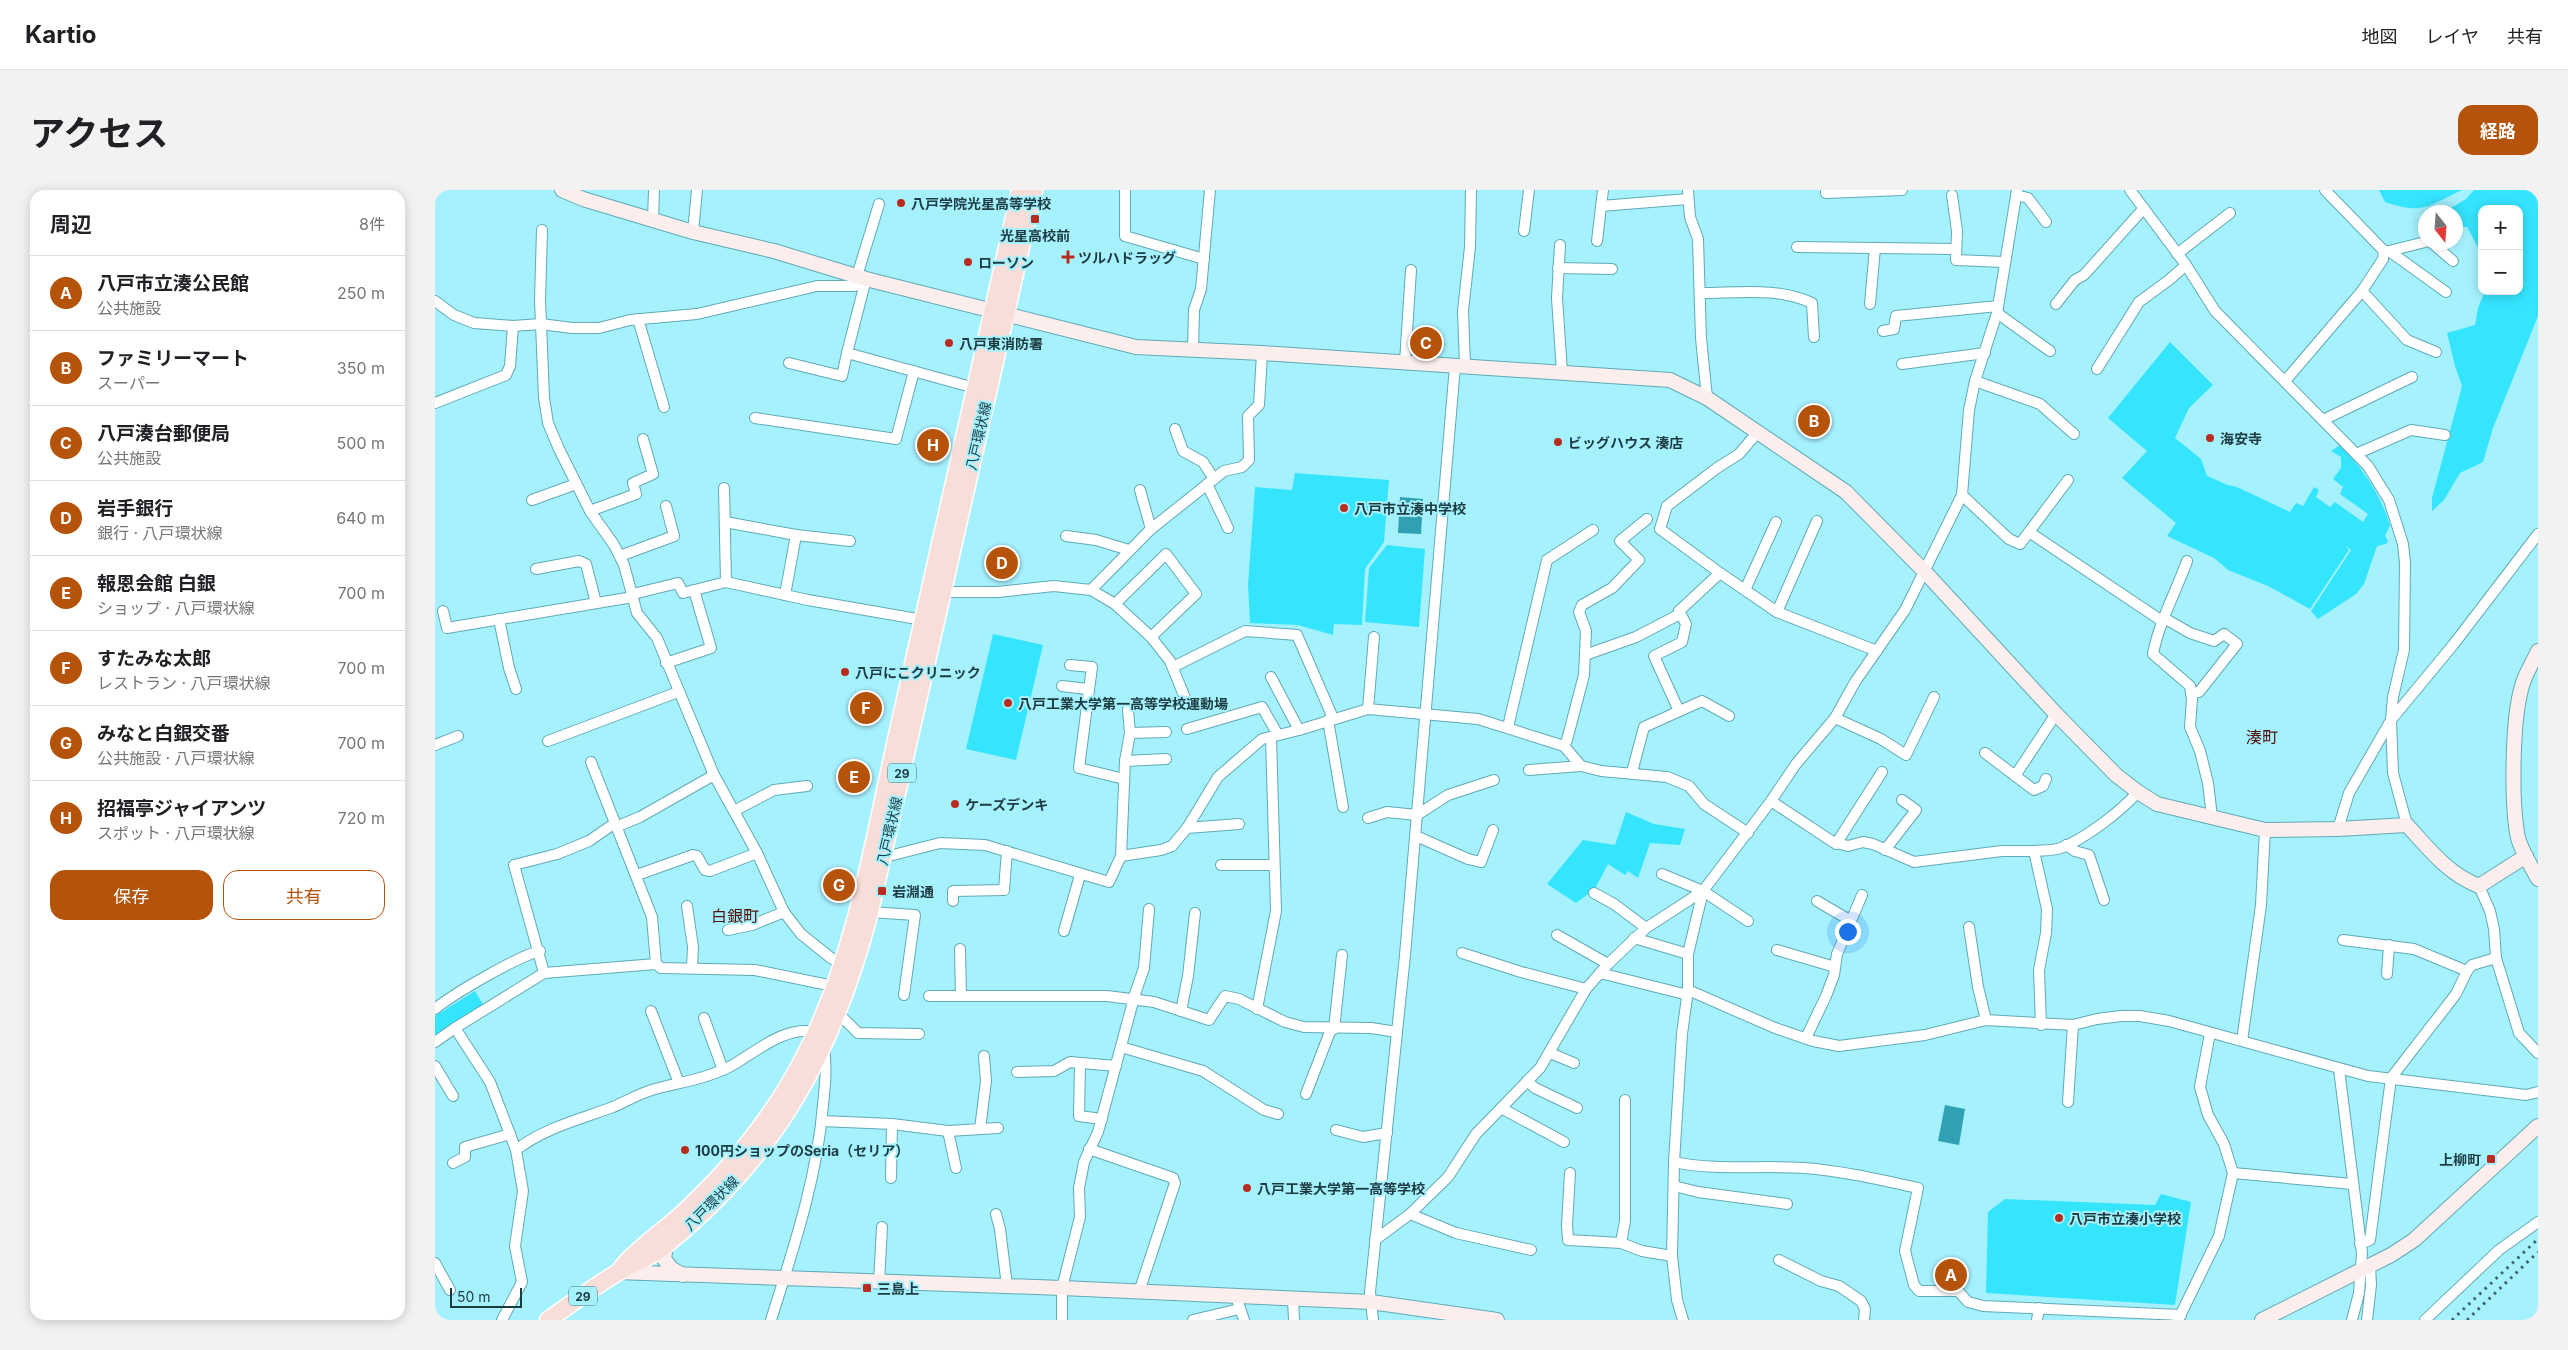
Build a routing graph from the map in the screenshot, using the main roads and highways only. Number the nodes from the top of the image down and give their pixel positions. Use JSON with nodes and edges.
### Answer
{"nodes":[{"id":1,"x":1020,"y":190,"type":"edge"},
{"id":2,"x":1034,"y":190,"type":"edge"},
{"id":3,"x":999,"y":312,"type":"junction"},
{"id":4,"x":876,"y":855,"type":"junction"},
{"id":5,"x":842,"y":988,"type":"junction"},
{"id":6,"x":617,"y":1272,"type":"junction"},
{"id":7,"x":548,"y":1320,"type":"edge"}],
"edges":[{"from":1,"to":3,"type":"main road","name":"八戸環状線","number":"29"},
{"from":2,"to":3,"type":"main road","name":"八戸環状線","number":"29"},
{"from":3,"to":4,"type":"main road","name":"八戸環状線","number":"29"},
{"from":3,"to":4,"type":"main road","name":"八戸環状線","number":"29"},
{"from":4,"to":5,"type":"main road","name":"八戸環状線","number":"29"},
{"from":4,"to":5,"type":"main road","name":"八戸環状線","number":"29"},
{"from":5,"to":6,"type":"main road","name":"八戸環状線","number":"29"},
{"from":5,"to":6,"type":"main road","name":"八戸環状線","number":"29"},
{"from":6,"to":7,"type":"main road","name":"八戸環状線","number":"29"}]}
